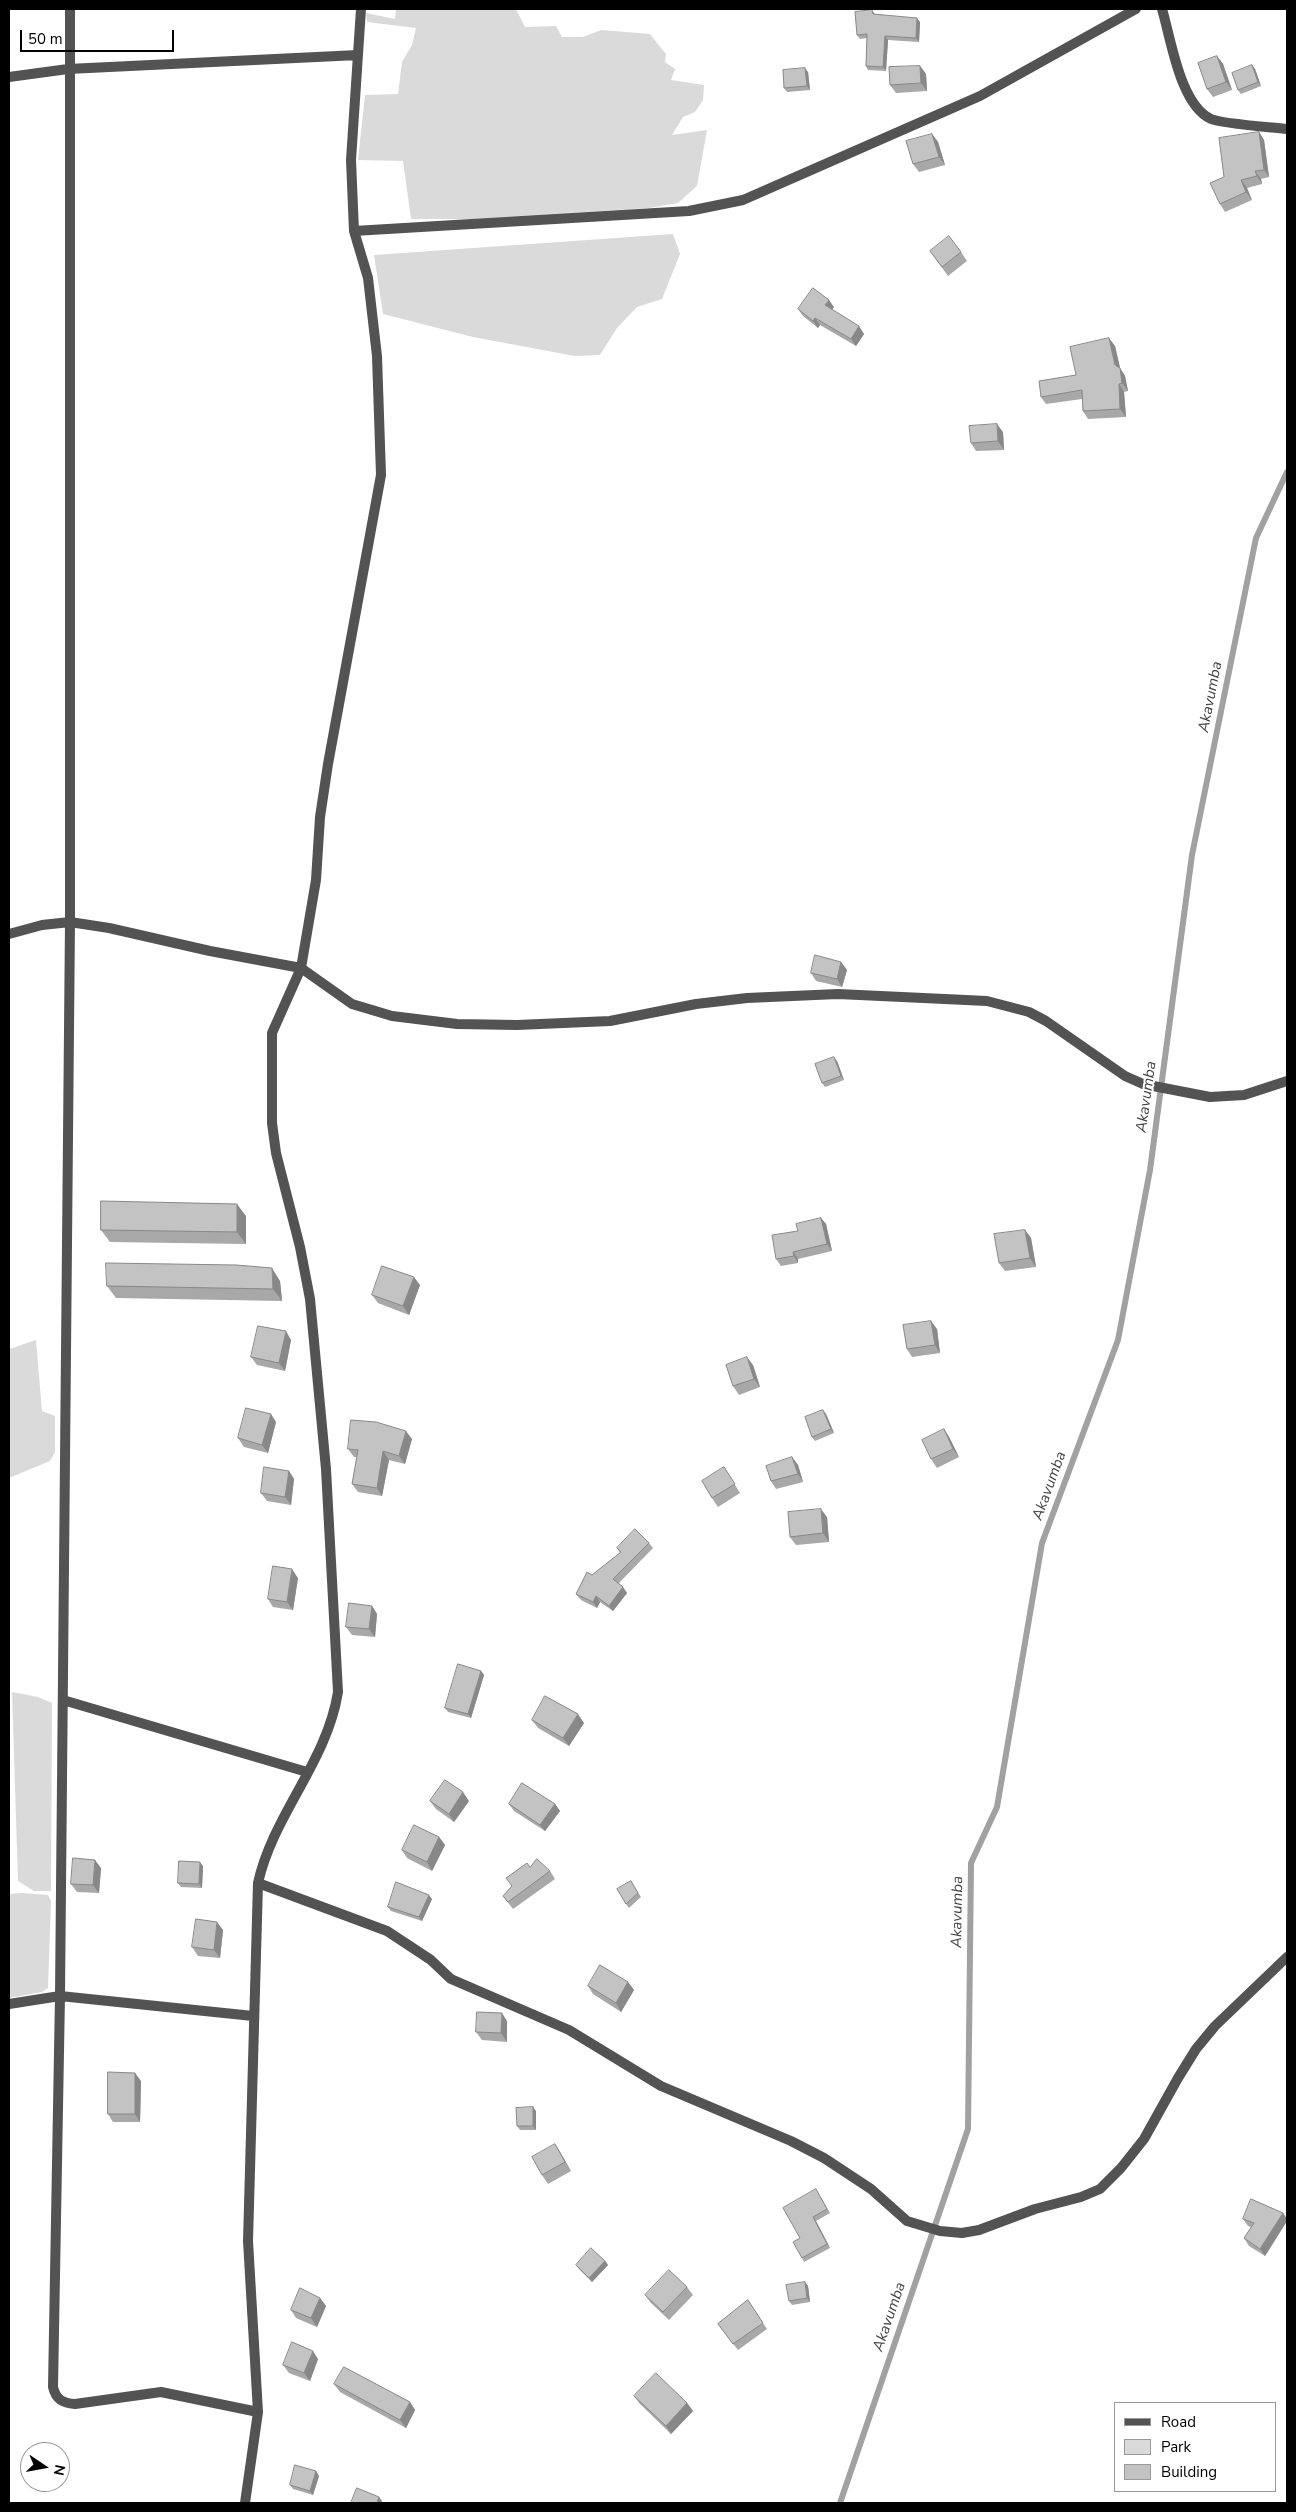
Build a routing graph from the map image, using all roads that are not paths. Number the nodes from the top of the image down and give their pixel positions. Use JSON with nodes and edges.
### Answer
{"nodes":[{"id":1,"x":70,"y":9,"type":"edge"},
{"id":2,"x":361,"y":9,"type":"edge"},
{"id":3,"x":1136,"y":9,"type":"edge"},
{"id":4,"x":1162,"y":9,"type":"edge"},
{"id":5,"x":358,"y":55,"type":"junction"},
{"id":6,"x":68,"y":69,"type":"junction"},
{"id":7,"x":9,"y":76,"type":"edge"},
{"id":8,"x":1287,"y":129,"type":"edge"},
{"id":9,"x":354,"y":231,"type":"junction"},
{"id":10,"x":70,"y":922,"type":"junction"},
{"id":11,"x":9,"y":934,"type":"edge"},
{"id":12,"x":301,"y":968,"type":"junction"},
{"id":13,"x":1287,"y":1081,"type":"edge"},
{"id":14,"x":63,"y":1700,"type":"junction"},
{"id":15,"x":307,"y":1772,"type":"junction"},
{"id":16,"x":258,"y":1883,"type":"junction"},
{"id":17,"x":1287,"y":1957,"type":"edge"},
{"id":18,"x":60,"y":1996,"type":"junction"},
{"id":19,"x":9,"y":2004,"type":"edge"},
{"id":20,"x":253,"y":2016,"type":"junction"},
{"id":21,"x":258,"y":2412,"type":"junction"},
{"id":22,"x":245,"y":2503,"type":"edge"}],
"edges":[{"from":1,"to":6,"type":"street"},
{"from":2,"to":5,"type":"street"},
{"from":3,"to":9,"type":"street"},
{"from":4,"to":8,"type":"street"},
{"from":5,"to":6,"type":"street"},
{"from":5,"to":9,"type":"street"},
{"from":6,"to":7,"type":"street"},
{"from":6,"to":10,"type":"street"},
{"from":9,"to":12,"type":"street"},
{"from":10,"to":11,"type":"street"},
{"from":10,"to":12,"type":"street"},
{"from":10,"to":14,"type":"street"},
{"from":12,"to":13,"type":"street"},
{"from":12,"to":15,"type":"street"},
{"from":14,"to":15,"type":"street"},
{"from":14,"to":18,"type":"street"},
{"from":15,"to":16,"type":"street"},
{"from":16,"to":17,"type":"street"},
{"from":16,"to":20,"type":"street"},
{"from":18,"to":19,"type":"street"},
{"from":18,"to":20,"type":"street"},
{"from":18,"to":21,"type":"street"},
{"from":20,"to":21,"type":"street"},
{"from":21,"to":22,"type":"street"}]}
